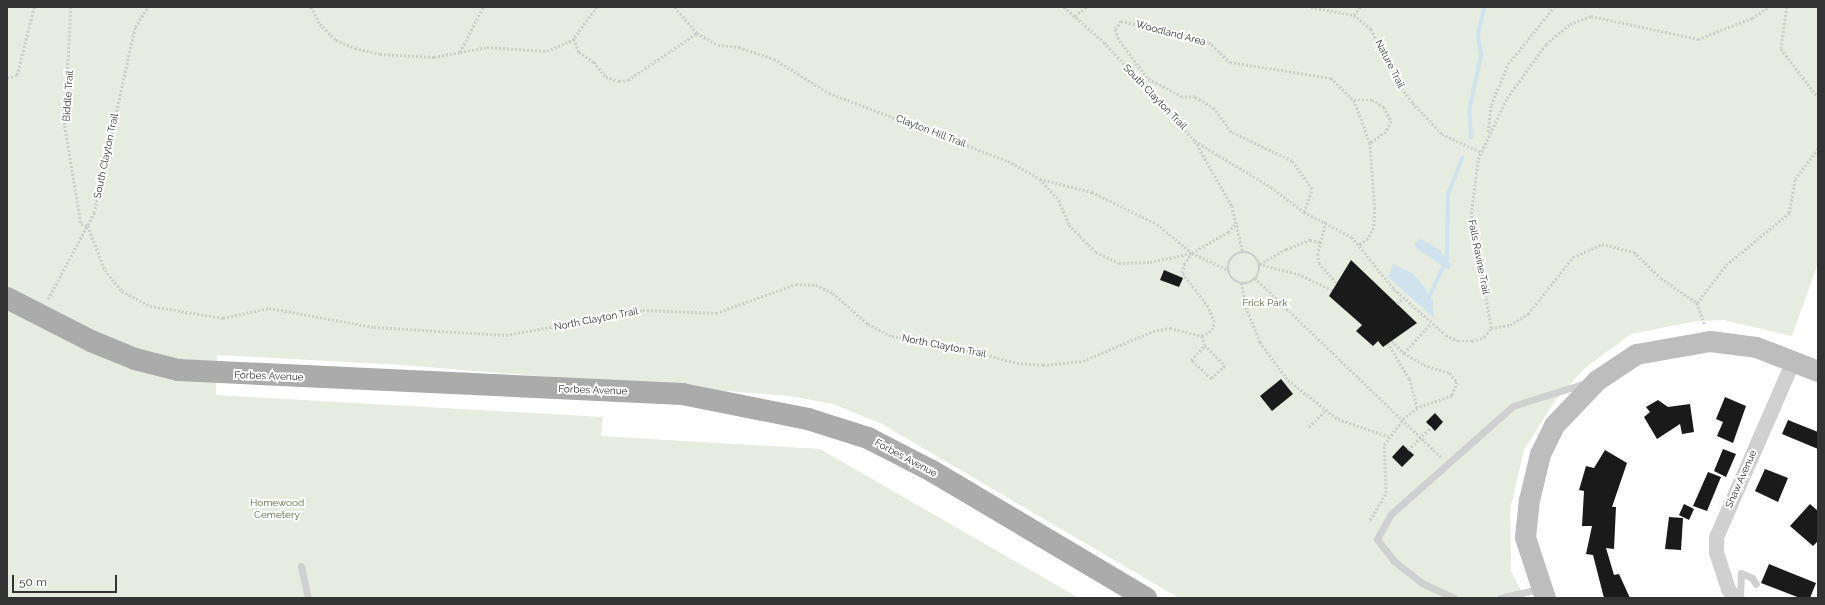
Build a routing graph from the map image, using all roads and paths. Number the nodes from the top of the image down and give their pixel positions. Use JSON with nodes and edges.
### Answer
{"nodes":[{"id":1,"x":34,"y":7,"type":"edge"},
{"id":2,"x":71,"y":7,"type":"edge"},
{"id":3,"x":148,"y":7,"type":"edge"},
{"id":4,"x":311,"y":7,"type":"edge"},
{"id":5,"x":483,"y":7,"type":"edge"},
{"id":6,"x":597,"y":7,"type":"edge"},
{"id":7,"x":675,"y":7,"type":"edge"},
{"id":8,"x":1064,"y":7,"type":"edge"},
{"id":9,"x":1086,"y":7,"type":"edge"},
{"id":10,"x":1311,"y":7,"type":"edge"},
{"id":11,"x":1360,"y":7,"type":"edge"},
{"id":12,"x":1554,"y":7,"type":"edge"},
{"id":13,"x":1769,"y":7,"type":"edge"},
{"id":14,"x":1787,"y":7,"type":"edge"},
{"id":15,"x":1354,"y":15,"type":"junction"},
{"id":16,"x":1075,"y":16,"type":"junction"},
{"id":17,"x":697,"y":33,"type":"junction"},
{"id":18,"x":574,"y":39,"type":"junction"},
{"id":19,"x":460,"y":52,"type":"junction"},
{"id":20,"x":7,"y":78,"type":"edge"},
{"id":21,"x":1147,"y":78,"type":"junction"},
{"id":22,"x":1141,"y":84,"type":"junction"},
{"id":23,"x":1818,"y":97,"type":"edge"},
{"id":24,"x":1354,"y":100,"type":"junction"},
{"id":25,"x":1488,"y":134,"type":"junction"},
{"id":26,"x":1195,"y":141,"type":"junction"},
{"id":27,"x":1370,"y":143,"type":"junction"},
{"id":28,"x":1818,"y":149,"type":"edge"},
{"id":29,"x":1480,"y":152,"type":"junction"},
{"id":30,"x":1040,"y":179,"type":"junction"},
{"id":31,"x":1304,"y":212,"type":"junction"},
{"id":32,"x":1237,"y":222,"type":"junction"},
{"id":33,"x":1326,"y":222,"type":"junction"},
{"id":34,"x":88,"y":226,"type":"junction"},
{"id":35,"x":1321,"y":242,"type":"junction"},
{"id":36,"x":1358,"y":246,"type":"junction"},
{"id":37,"x":1243,"y":252,"type":"junction"},
{"id":38,"x":1192,"y":253,"type":"junction"},
{"id":39,"x":1259,"y":264,"type":"junction"},
{"id":40,"x":1228,"y":270,"type":"junction"},
{"id":41,"x":1255,"y":278,"type":"junction"},
{"id":42,"x":1242,"y":283,"type":"junction"},
{"id":43,"x":1337,"y":283,"type":"dead end"},
{"id":44,"x":1332,"y":290,"type":"dead end"},
{"id":45,"x":7,"y":298,"type":"edge"},
{"id":46,"x":1403,"y":298,"type":"junction"},
{"id":47,"x":1697,"y":303,"type":"junction"},
{"id":48,"x":1397,"y":304,"type":"dead end"},
{"id":49,"x":38,"y":305,"type":"junction"},
{"id":50,"x":1430,"y":322,"type":"junction"},
{"id":51,"x":1491,"y":328,"type":"junction"},
{"id":52,"x":1202,"y":336,"type":"junction"},
{"id":53,"x":1392,"y":341,"type":"dead end"},
{"id":54,"x":1710,"y":341,"type":"junction"},
{"id":55,"x":1388,"y":344,"type":"dead end"},
{"id":56,"x":1205,"y":345,"type":"junction"},
{"id":57,"x":1404,"y":353,"type":"junction"},
{"id":58,"x":1793,"y":361,"type":"junction"},
{"id":59,"x":1818,"y":371,"type":"edge"},
{"id":60,"x":1597,"y":380,"type":"junction"},
{"id":61,"x":1417,"y":408,"type":"junction"},
{"id":62,"x":1325,"y":411,"type":"junction"},
{"id":63,"x":1402,"y":420,"type":"junction"},
{"id":64,"x":1309,"y":427,"type":"dead end"},
{"id":65,"x":1431,"y":427,"type":"dead end"},
{"id":66,"x":1388,"y":436,"type":"junction"},
{"id":67,"x":1421,"y":437,"type":"junction"},
{"id":68,"x":1408,"y":450,"type":"dead end"},
{"id":69,"x":1447,"y":462,"type":"junction"},
{"id":70,"x":1370,"y":520,"type":"dead end"},
{"id":71,"x":301,"y":566,"type":"dead end"},
{"id":72,"x":1756,"y":584,"type":"dead end"},
{"id":73,"x":1542,"y":593,"type":"edge"},
{"id":74,"x":308,"y":598,"type":"edge"},
{"id":75,"x":1146,"y":598,"type":"edge"},
{"id":76,"x":1454,"y":598,"type":"edge"},
{"id":77,"x":1500,"y":598,"type":"edge"},
{"id":78,"x":1735,"y":598,"type":"edge"},
{"id":79,"x":1740,"y":598,"type":"edge"}],
"edges":[{"from":1,"to":20,"type":"path"},
{"from":2,"to":34,"type":"path","name":"Biddle Trail"},
{"from":3,"to":34,"type":"path","name":"South Clayton Trail"},
{"from":4,"to":19,"type":"path"},
{"from":5,"to":19,"type":"path"},
{"from":6,"to":18,"type":"path"},
{"from":7,"to":17,"type":"path","name":"Clayton Hill Trail"},
{"from":8,"to":16,"type":"path","name":"South Clayton Trail"},
{"from":9,"to":16,"type":"path"},
{"from":10,"to":15,"type":"path","name":"Nature Trail"},
{"from":11,"to":15,"type":"path"},
{"from":12,"to":25,"type":"path"},
{"from":13,"to":25,"type":"path","name":"Falls Ravine Trail"},
{"from":14,"to":23,"type":"path"},
{"from":15,"to":29,"type":"path","name":"Nature Trail"},
{"from":16,"to":22,"type":"path","name":"South Clayton Trail"},
{"from":17,"to":18,"type":"path"},
{"from":17,"to":30,"type":"path","name":"Clayton Hill Trail"},
{"from":18,"to":19,"type":"path"},
{"from":21,"to":22,"type":"path"},
{"from":21,"to":24,"type":"path","name":"Woodland Area"},
{"from":21,"to":31,"type":"path","name":"Woodland Area"},
{"from":22,"to":26,"type":"path","name":"South Clayton Trail"},
{"from":24,"to":27,"type":"path","name":"Woodland Area"},
{"from":24,"to":27,"type":"path"},
{"from":25,"to":29,"type":"path","name":"Falls Ravine Trail"},
{"from":26,"to":31,"type":"path"},
{"from":26,"to":32,"type":"path","name":"South Clayton Trail"},
{"from":27,"to":36,"type":"path","name":"Woodland Area"},
{"from":28,"to":47,"type":"path"},
{"from":29,"to":51,"type":"path","name":"Falls Ravine Trail"},
{"from":30,"to":38,"type":"path","name":"Clayton Hill Trail"},
{"from":30,"to":38,"type":"path"},
{"from":31,"to":33,"type":"path"},
{"from":32,"to":37,"type":"path","name":"South Clayton Trail"},
{"from":32,"to":38,"type":"path"},
{"from":33,"to":35,"type":"path"},
{"from":33,"to":36,"type":"path"},
{"from":34,"to":49,"type":"path","name":"South Clayton Trail"},
{"from":34,"to":52,"type":"path","name":"North Clayton Trail"},
{"from":35,"to":39,"type":"path"},
{"from":35,"to":43,"type":"path"},
{"from":36,"to":46,"type":"path"},
{"from":37,"to":39,"type":"path"},
{"from":37,"to":40,"type":"path"},
{"from":38,"to":40,"type":"path","name":"Clayton Hill Trail"},
{"from":38,"to":52,"type":"path"},
{"from":39,"to":41,"type":"path"},
{"from":39,"to":44,"type":"path"},
{"from":40,"to":42,"type":"path"},
{"from":41,"to":42,"type":"path"},
{"from":41,"to":63,"type":"path"},
{"from":42,"to":62,"type":"path"},
{"from":45,"to":49,"type":"main road","name":"Forbes Avenue"},
{"from":46,"to":48,"type":"path"},
{"from":46,"to":50,"type":"path"},
{"from":47,"to":51,"type":"path"},
{"from":47,"to":54,"type":"path"},
{"from":49,"to":75,"type":"main road","name":"Forbes Avenue"},
{"from":50,"to":51,"type":"path"},
{"from":50,"to":57,"type":"path"},
{"from":52,"to":56,"type":"path"},
{"from":53,"to":57,"type":"path"},
{"from":54,"to":58,"type":"street"},
{"from":54,"to":60,"type":"street"},
{"from":55,"to":61,"type":"path"},
{"from":56,"to":56,"type":"path"},
{"from":57,"to":61,"type":"path"},
{"from":58,"to":59,"type":"street"},
{"from":58,"to":78,"type":"street","name":"Shaw Avenue"},
{"from":60,"to":69,"type":"lane"},
{"from":60,"to":73,"type":"street"},
{"from":61,"to":63,"type":"path"},
{"from":62,"to":64,"type":"path"},
{"from":62,"to":66,"type":"path"},
{"from":63,"to":66,"type":"path"},
{"from":63,"to":67,"type":"path"},
{"from":65,"to":67,"type":"path"},
{"from":66,"to":70,"type":"path"},
{"from":67,"to":68,"type":"path"},
{"from":67,"to":69,"type":"path"},
{"from":69,"to":76,"type":"lane"},
{"from":71,"to":74,"type":"lane"},
{"from":72,"to":79,"type":"lane"},
{"from":73,"to":77,"type":"lane"}]}
